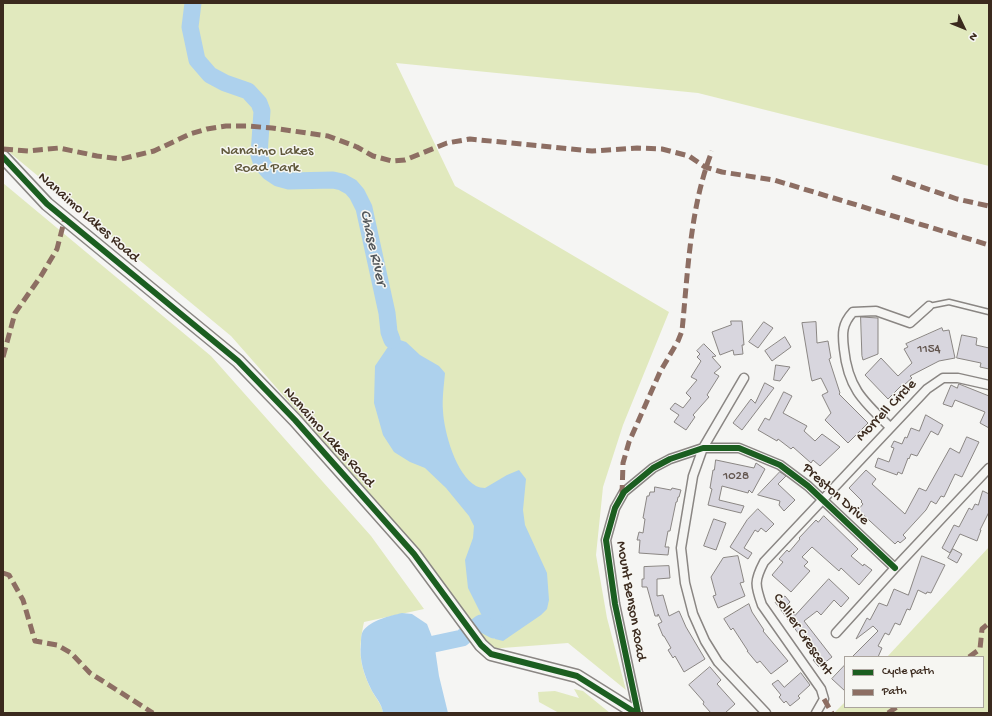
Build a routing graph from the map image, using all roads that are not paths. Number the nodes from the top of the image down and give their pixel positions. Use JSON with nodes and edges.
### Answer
{"nodes":[{"id":1,"x":3,"y":157,"type":"edge"},
{"id":2,"x":929,"y":306,"type":"joint"},
{"id":3,"x":989,"y":312,"type":"edge"},
{"id":4,"x":744,"y":378,"type":"dead end"},
{"id":5,"x":989,"y":384,"type":"edge"},
{"id":6,"x":890,"y":427,"type":"junction"},
{"id":7,"x":703,"y":448,"type":"junction"},
{"id":8,"x":989,"y":468,"type":"edge"},
{"id":9,"x":638,"y":480,"type":"joint"},
{"id":10,"x":821,"y":500,"type":"junction"},
{"id":11,"x":895,"y":568,"type":"junction"},
{"id":12,"x":836,"y":633,"type":"dead end"},
{"id":13,"x":637,"y":713,"type":"edge"},
{"id":14,"x":766,"y":713,"type":"edge"},
{"id":15,"x":816,"y":713,"type":"edge"}],
"edges":[{"from":1,"to":13,"type":"street","name":"Nanaimo Lakes Road"},
{"from":2,"to":3,"type":"lane"},
{"from":2,"to":6,"type":"street"},
{"from":4,"to":7,"type":"street"},
{"from":5,"to":6,"type":"street","name":"Morrell Circle"},
{"from":6,"to":10,"type":"street","name":"Morrell Circle"},
{"from":7,"to":9,"type":"street","name":"Preston Drive"},
{"from":7,"to":10,"type":"street","name":"Preston Drive"},
{"from":7,"to":14,"type":"street"},
{"from":8,"to":11,"type":"street"},
{"from":9,"to":13,"type":"street","name":"Mount Benson Road"},
{"from":10,"to":11,"type":"street","name":"Preston Drive"},
{"from":10,"to":15,"type":"street","name":"Collier Crescent"},
{"from":11,"to":12,"type":"street"}]}
